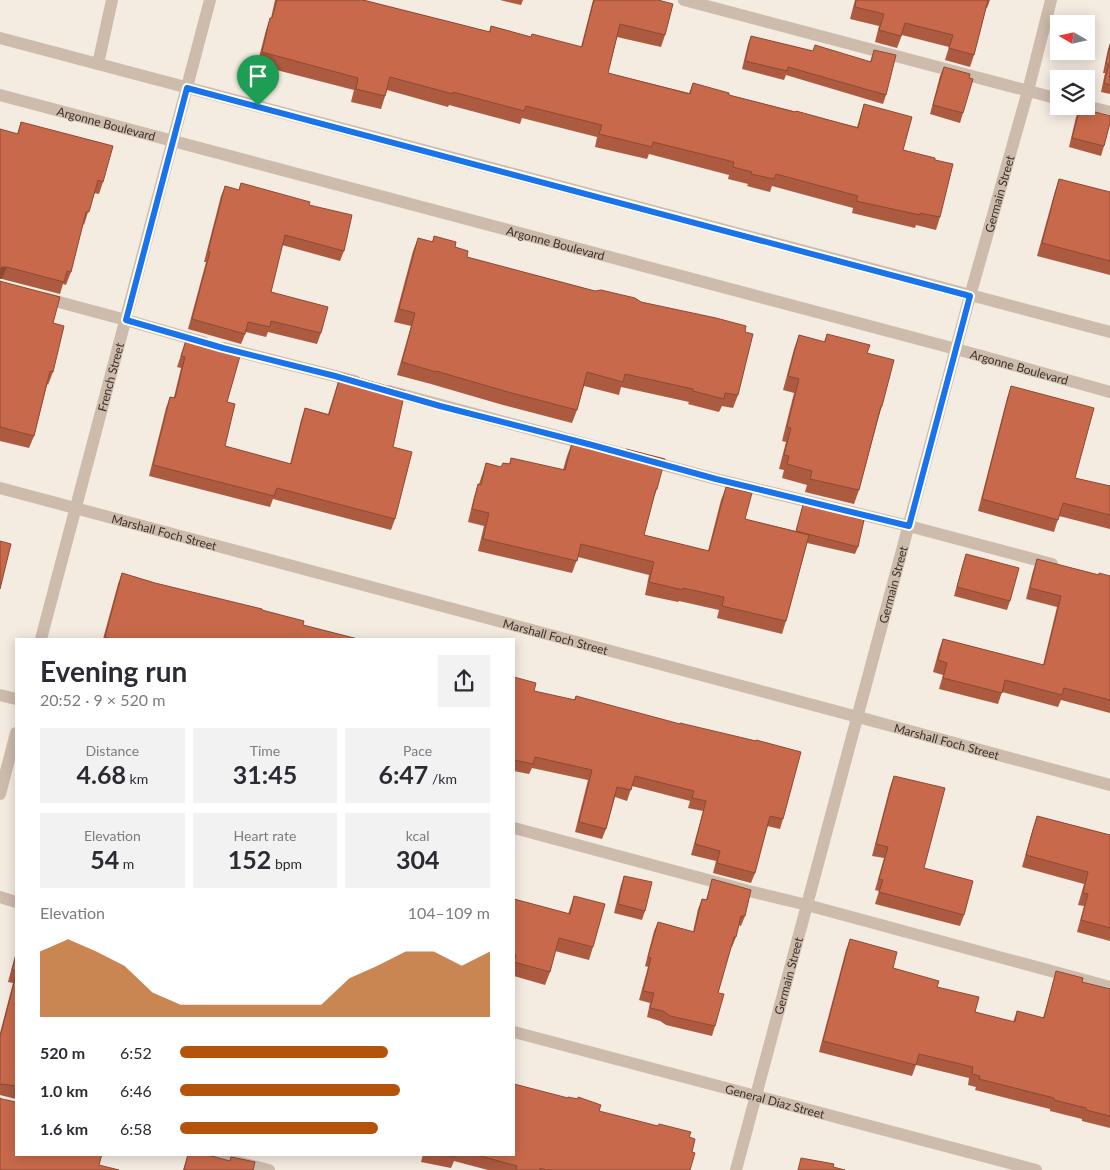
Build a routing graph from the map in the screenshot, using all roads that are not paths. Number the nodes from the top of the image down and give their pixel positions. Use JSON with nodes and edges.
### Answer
{"nodes":[{"id":1,"x":112,"y":0,"type":"edge"},
{"id":2,"x":210,"y":0,"type":"edge"},
{"id":3,"x":684,"y":0,"type":"edge"},
{"id":4,"x":1051,"y":0,"type":"edge"},
{"id":5,"x":0,"y":38,"type":"edge"},
{"id":6,"x":98,"y":64,"type":"junction"},
{"id":7,"x":187,"y":88,"type":"junction"},
{"id":8,"x":1028,"y":91,"type":"junction"},
{"id":9,"x":0,"y":95,"type":"edge"},
{"id":10,"x":1050,"y":97,"type":"edge"},
{"id":11,"x":1095,"y":108,"type":"edge"},
{"id":12,"x":1110,"y":112,"type":"edge"},
{"id":13,"x":174,"y":141,"type":"junction"},
{"id":14,"x":29,"y":295,"type":"edge"},
{"id":15,"x":970,"y":296,"type":"junction"},
{"id":16,"x":126,"y":320,"type":"junction"},
{"id":17,"x":1110,"y":332,"type":"edge"},
{"id":18,"x":956,"y":349,"type":"junction"},
{"id":19,"x":1110,"y":392,"type":"edge"},
{"id":20,"x":0,"y":488,"type":"edge"},
{"id":21,"x":76,"y":509,"type":"junction"},
{"id":22,"x":909,"y":526,"type":"junction"},
{"id":23,"x":1062,"y":567,"type":"edge"},
{"id":24,"x":41,"y":638,"type":"edge"},
{"id":25,"x":0,"y":695,"type":"edge"},
{"id":26,"x":15,"y":699,"type":"edge"},
{"id":27,"x":858,"y":716,"type":"junction"},
{"id":28,"x":15,"y":737,"type":"edge"},
{"id":29,"x":1110,"y":785,"type":"edge"},
{"id":30,"x":0,"y":794,"type":"edge"},
{"id":31,"x":515,"y":828,"type":"edge"},
{"id":32,"x":0,"y":897,"type":"edge"},
{"id":33,"x":15,"y":902,"type":"edge"},
{"id":34,"x":807,"y":905,"type":"junction"},
{"id":35,"x":1110,"y":987,"type":"edge"},
{"id":36,"x":515,"y":1032,"type":"edge"},
{"id":37,"x":756,"y":1096,"type":"junction"},
{"id":38,"x":213,"y":1156,"type":"edge"},
{"id":39,"x":269,"y":1170,"type":"edge"},
{"id":40,"x":736,"y":1170,"type":"edge"},
{"id":41,"x":1036,"y":1170,"type":"edge"}],
"edges":[{"from":1,"to":6,"type":"street"},
{"from":2,"to":7,"type":"street","name":"French Street"},
{"from":3,"to":8,"type":"street"},
{"from":4,"to":8,"type":"street","name":"Germain Street"},
{"from":5,"to":6,"type":"street"},
{"from":6,"to":7,"type":"street"},
{"from":7,"to":13,"type":"street","name":"French Street"},
{"from":7,"to":15,"type":"street"},
{"from":8,"to":10,"type":"street"},
{"from":8,"to":15,"type":"street","name":"Germain Street"},
{"from":9,"to":13,"type":"street","name":"Argonne Boulevard"},
{"from":11,"to":12,"type":"street"},
{"from":13,"to":16,"type":"street","name":"French Street"},
{"from":13,"to":18,"type":"street","name":"Argonne Boulevard"},
{"from":14,"to":16,"type":"street"},
{"from":15,"to":17,"type":"street"},
{"from":15,"to":18,"type":"street","name":"Germain Street"},
{"from":16,"to":21,"type":"street","name":"French Street"},
{"from":16,"to":22,"type":"street"},
{"from":18,"to":19,"type":"street","name":"Argonne Boulevard"},
{"from":18,"to":22,"type":"street","name":"Germain Street"},
{"from":20,"to":21,"type":"street","name":"Marshall Foch Street"},
{"from":21,"to":24,"type":"street","name":"French Street"},
{"from":21,"to":27,"type":"street","name":"Marshall Foch Street"},
{"from":22,"to":23,"type":"street"},
{"from":22,"to":27,"type":"street","name":"Germain Street"},
{"from":25,"to":26,"type":"street"},
{"from":27,"to":29,"type":"street","name":"Marshall Foch Street"},
{"from":27,"to":34,"type":"street","name":"Germain Street"},
{"from":28,"to":30,"type":"street"},
{"from":31,"to":34,"type":"street"},
{"from":32,"to":33,"type":"street"},
{"from":34,"to":35,"type":"street"},
{"from":34,"to":37,"type":"street","name":"Germain Street"},
{"from":36,"to":37,"type":"street","name":"General Diaz Street"},
{"from":37,"to":40,"type":"street","name":"Germain Street"},
{"from":37,"to":41,"type":"street","name":"General Diaz Street"},
{"from":38,"to":39,"type":"street"}]}
